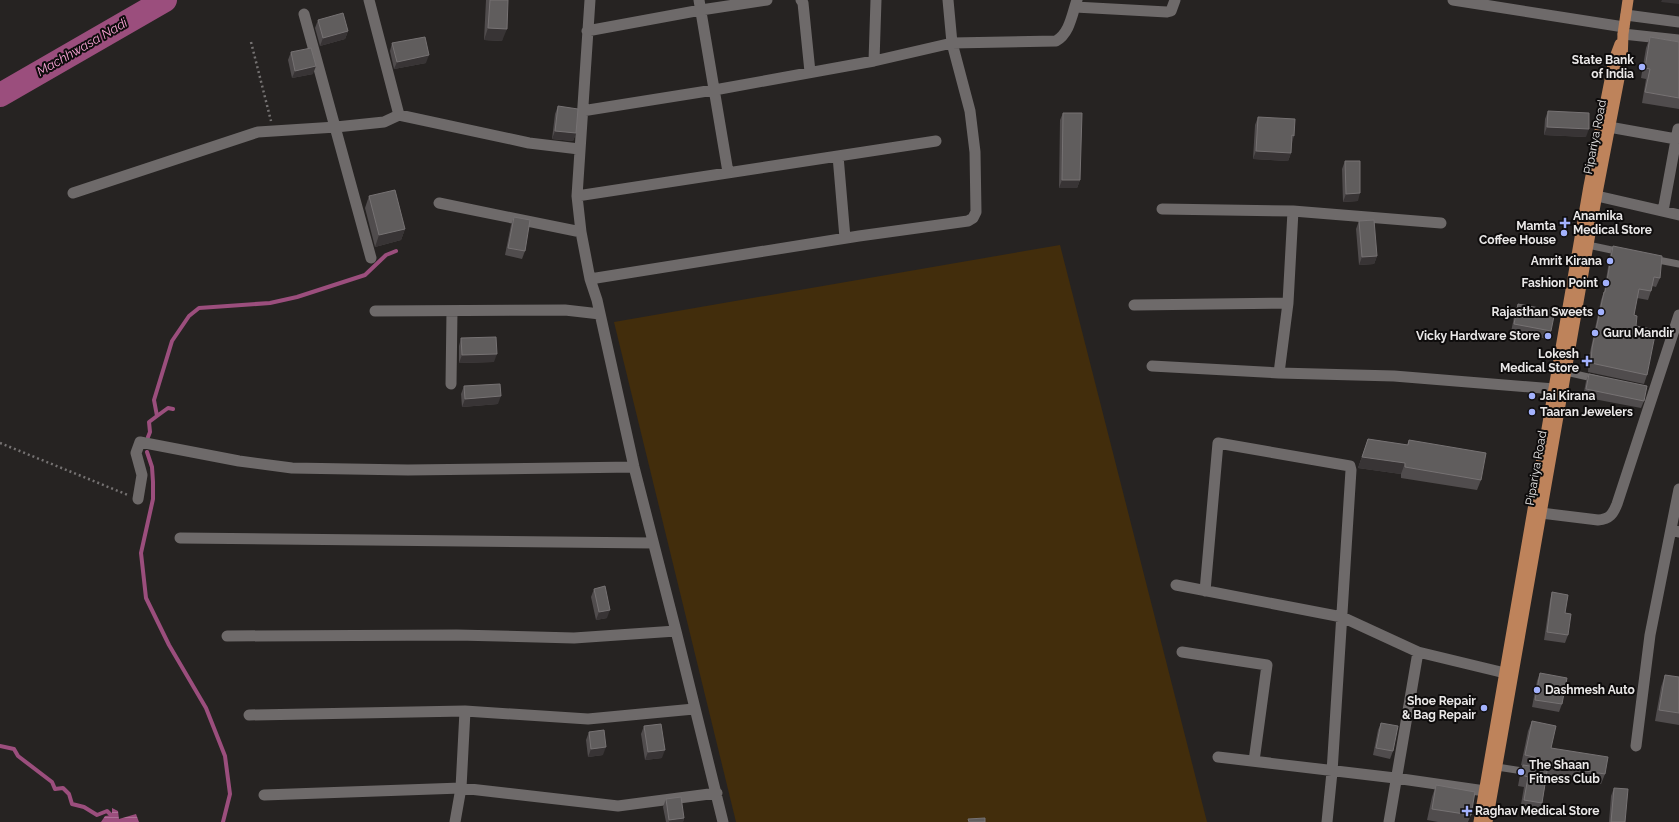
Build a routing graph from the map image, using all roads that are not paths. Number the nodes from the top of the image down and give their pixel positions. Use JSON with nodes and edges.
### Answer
{"nodes":[{"id":1,"x":369,"y":0,"type":"edge"},
{"id":2,"x":590,"y":0,"type":"edge"},
{"id":3,"x":767,"y":0,"type":"edge"},
{"id":4,"x":801,"y":0,"type":"edge"},
{"id":5,"x":876,"y":0,"type":"edge"},
{"id":6,"x":948,"y":0,"type":"edge"},
{"id":7,"x":1175,"y":0,"type":"edge"},
{"id":8,"x":1453,"y":0,"type":"edge"},
{"id":9,"x":1628,"y":0,"type":"edge"},
{"id":10,"x":1076,"y":4,"type":"edge"},
{"id":11,"x":700,"y":5,"type":"edge"},
{"id":12,"x":304,"y":14,"type":"dead end"},
{"id":13,"x":1645,"y":18,"type":"junction"},
{"id":14,"x":1679,"y":22,"type":"edge"},
{"id":15,"x":1624,"y":25,"type":"junction"},
{"id":16,"x":587,"y":31,"type":"junction"},
{"id":17,"x":1643,"y":36,"type":"junction"},
{"id":18,"x":1679,"y":40,"type":"edge"},
{"id":19,"x":952,"y":43,"type":"junction"},
{"id":20,"x":874,"y":61,"type":"junction"},
{"id":21,"x":810,"y":72,"type":"junction"},
{"id":22,"x":714,"y":90,"type":"junction"},
{"id":23,"x":582,"y":111,"type":"junction"},
{"id":24,"x":399,"y":115,"type":"junction"},
{"id":25,"x":336,"y":127,"type":"junction"},
{"id":26,"x":1610,"y":127,"type":"junction"},
{"id":27,"x":936,"y":141,"type":"dead end"},
{"id":28,"x":579,"y":149,"type":"junction"},
{"id":29,"x":838,"y":156,"type":"junction"},
{"id":30,"x":728,"y":172,"type":"junction"},
{"id":31,"x":73,"y":194,"type":"dead end"},
{"id":32,"x":577,"y":196,"type":"junction"},
{"id":33,"x":1597,"y":196,"type":"junction"},
{"id":34,"x":439,"y":203,"type":"dead end"},
{"id":35,"x":1162,"y":209,"type":"dead end"},
{"id":36,"x":1293,"y":210,"type":"junction"},
{"id":37,"x":1663,"y":211,"type":"junction"},
{"id":38,"x":1679,"y":215,"type":"edge"},
{"id":39,"x":1441,"y":223,"type":"dead end"},
{"id":40,"x":581,"y":232,"type":"junction"},
{"id":41,"x":845,"y":238,"type":"junction"},
{"id":42,"x":1588,"y":245,"type":"junction"},
{"id":43,"x":1626,"y":253,"type":"edge"},
{"id":44,"x":371,"y":258,"type":"dead end"},
{"id":45,"x":1649,"y":258,"type":"edge"},
{"id":46,"x":1679,"y":264,"type":"edge"},
{"id":47,"x":590,"y":279,"type":"junction"},
{"id":48,"x":1288,"y":304,"type":"junction"},
{"id":49,"x":1134,"y":305,"type":"dead end"},
{"id":50,"x":375,"y":310,"type":"dead end"},
{"id":51,"x":452,"y":311,"type":"junction"},
{"id":52,"x":600,"y":314,"type":"junction"},
{"id":53,"x":1679,"y":315,"type":"edge"},
{"id":54,"x":1152,"y":366,"type":"dead end"},
{"id":55,"x":1279,"y":372,"type":"junction"},
{"id":56,"x":1566,"y":372,"type":"junction"},
{"id":57,"x":1603,"y":380,"type":"edge"},
{"id":58,"x":451,"y":384,"type":"dead end"},
{"id":59,"x":1554,"y":389,"type":"junction"},
{"id":60,"x":634,"y":467,"type":"junction"},
{"id":61,"x":1679,"y":489,"type":"edge"},
{"id":62,"x":138,"y":499,"type":"road end"},
{"id":63,"x":1541,"y":513,"type":"junction"},
{"id":64,"x":1675,"y":531,"type":"edge"},
{"id":65,"x":180,"y":538,"type":"dead end"},
{"id":66,"x":653,"y":543,"type":"junction"},
{"id":67,"x":1176,"y":585,"type":"dead end"},
{"id":68,"x":1205,"y":591,"type":"junction"},
{"id":69,"x":1342,"y":617,"type":"junction"},
{"id":70,"x":676,"y":631,"type":"junction"},
{"id":71,"x":226,"y":636,"type":"dead end"},
{"id":72,"x":1182,"y":652,"type":"dead end"},
{"id":73,"x":1418,"y":652,"type":"junction"},
{"id":74,"x":1505,"y":673,"type":"junction"},
{"id":75,"x":694,"y":709,"type":"junction"},
{"id":76,"x":465,"y":711,"type":"junction"},
{"id":77,"x":249,"y":715,"type":"dead end"},
{"id":78,"x":1636,"y":746,"type":"dead end"},
{"id":79,"x":1218,"y":757,"type":"dead end"},
{"id":80,"x":1254,"y":761,"type":"junction"},
{"id":81,"x":1497,"y":767,"type":"junction"},
{"id":82,"x":1332,"y":772,"type":"junction"},
{"id":83,"x":1532,"y":772,"type":"edge"},
{"id":84,"x":1396,"y":778,"type":"junction"},
{"id":85,"x":461,"y":788,"type":"junction"},
{"id":86,"x":1485,"y":791,"type":"junction"},
{"id":87,"x":717,"y":794,"type":"junction"},
{"id":88,"x":264,"y":796,"type":"dead end"},
{"id":89,"x":455,"y":822,"type":"edge"},
{"id":90,"x":723,"y":822,"type":"edge"},
{"id":91,"x":1327,"y":822,"type":"edge"},
{"id":92,"x":1389,"y":822,"type":"edge"},
{"id":93,"x":1479,"y":822,"type":"edge"},
{"id":94,"x":1487,"y":822,"type":"edge"}],
"edges":[{"from":1,"to":24,"type":"street"},
{"from":2,"to":16,"type":"street"},
{"from":3,"to":11,"type":"street"},
{"from":4,"to":21,"type":"street"},
{"from":5,"to":20,"type":"street"},
{"from":6,"to":19,"type":"street"},
{"from":7,"to":10,"type":"street"},
{"from":8,"to":15,"type":"street"},
{"from":9,"to":15,"type":"main road"},
{"from":10,"to":19,"type":"street"},
{"from":11,"to":16,"type":"street"},
{"from":11,"to":22,"type":"street"},
{"from":12,"to":25,"type":"street"},
{"from":13,"to":14,"type":"street"},
{"from":13,"to":15,"type":"street"},
{"from":13,"to":17,"type":"street"},
{"from":15,"to":17,"type":"street"},
{"from":15,"to":26,"type":"main road","name":"Pipariya Road"},
{"from":15,"to":59,"type":"main road","name":"Pipariya Road"},
{"from":16,"to":23,"type":"street"},
{"from":17,"to":18,"type":"street"},
{"from":19,"to":20,"type":"street"},
{"from":19,"to":41,"type":"street"},
{"from":20,"to":21,"type":"street"},
{"from":21,"to":22,"type":"street"},
{"from":22,"to":23,"type":"street"},
{"from":22,"to":30,"type":"street"},
{"from":23,"to":28,"type":"street"},
{"from":24,"to":25,"type":"street"},
{"from":24,"to":28,"type":"street"},
{"from":25,"to":31,"type":"street"},
{"from":25,"to":44,"type":"street"},
{"from":26,"to":33,"type":"main road","name":"Pipariya Road"},
{"from":26,"to":37,"type":"street"},
{"from":27,"to":29,"type":"street"},
{"from":28,"to":32,"type":"street"},
{"from":29,"to":30,"type":"street"},
{"from":29,"to":41,"type":"street"},
{"from":30,"to":32,"type":"street"},
{"from":32,"to":40,"type":"street"},
{"from":33,"to":37,"type":"street"},
{"from":33,"to":42,"type":"main road","name":"Pipariya Road"},
{"from":34,"to":40,"type":"street"},
{"from":35,"to":36,"type":"street"},
{"from":36,"to":39,"type":"street"},
{"from":36,"to":48,"type":"street"},
{"from":37,"to":38,"type":"street"},
{"from":40,"to":47,"type":"street"},
{"from":41,"to":47,"type":"street"},
{"from":42,"to":43,"type":"lane"},
{"from":42,"to":56,"type":"main road","name":"Pipariya Road"},
{"from":45,"to":46,"type":"lane"},
{"from":47,"to":52,"type":"street"},
{"from":48,"to":49,"type":"street"},
{"from":48,"to":55,"type":"street"},
{"from":50,"to":51,"type":"street"},
{"from":51,"to":52,"type":"street"},
{"from":51,"to":58,"type":"street"},
{"from":52,"to":60,"type":"street"},
{"from":53,"to":63,"type":"street"},
{"from":54,"to":55,"type":"street"},
{"from":55,"to":59,"type":"street"},
{"from":56,"to":57,"type":"lane"},
{"from":56,"to":63,"type":"main road","name":"Pipariya Road"},
{"from":59,"to":74,"type":"main road","name":"Pipariya Road"},
{"from":60,"to":62,"type":"street"},
{"from":60,"to":66,"type":"street"},
{"from":61,"to":64,"type":"street"},
{"from":63,"to":81,"type":"main road","name":"Pipariya Road"},
{"from":64,"to":78,"type":"street"},
{"from":65,"to":66,"type":"street"},
{"from":66,"to":70,"type":"street"},
{"from":67,"to":68,"type":"street"},
{"from":68,"to":69,"type":"street"},
{"from":68,"to":69,"type":"street"},
{"from":69,"to":73,"type":"street"},
{"from":69,"to":82,"type":"street"},
{"from":70,"to":71,"type":"street"},
{"from":70,"to":75,"type":"street"},
{"from":72,"to":80,"type":"street"},
{"from":73,"to":74,"type":"street"},
{"from":73,"to":84,"type":"street"},
{"from":74,"to":86,"type":"main road","name":"Pipariya Road"},
{"from":75,"to":76,"type":"street"},
{"from":75,"to":87,"type":"street"},
{"from":76,"to":77,"type":"street"},
{"from":76,"to":85,"type":"street"},
{"from":79,"to":80,"type":"street"},
{"from":80,"to":82,"type":"street"},
{"from":81,"to":83,"type":"lane"},
{"from":81,"to":94,"type":"main road","name":"Pipariya Road"},
{"from":82,"to":84,"type":"street"},
{"from":82,"to":91,"type":"street"},
{"from":84,"to":86,"type":"street"},
{"from":84,"to":92,"type":"street"},
{"from":85,"to":87,"type":"street"},
{"from":85,"to":88,"type":"street"},
{"from":85,"to":89,"type":"street"},
{"from":86,"to":93,"type":"main road","name":"Pipariya Road"},
{"from":87,"to":90,"type":"street"}]}
